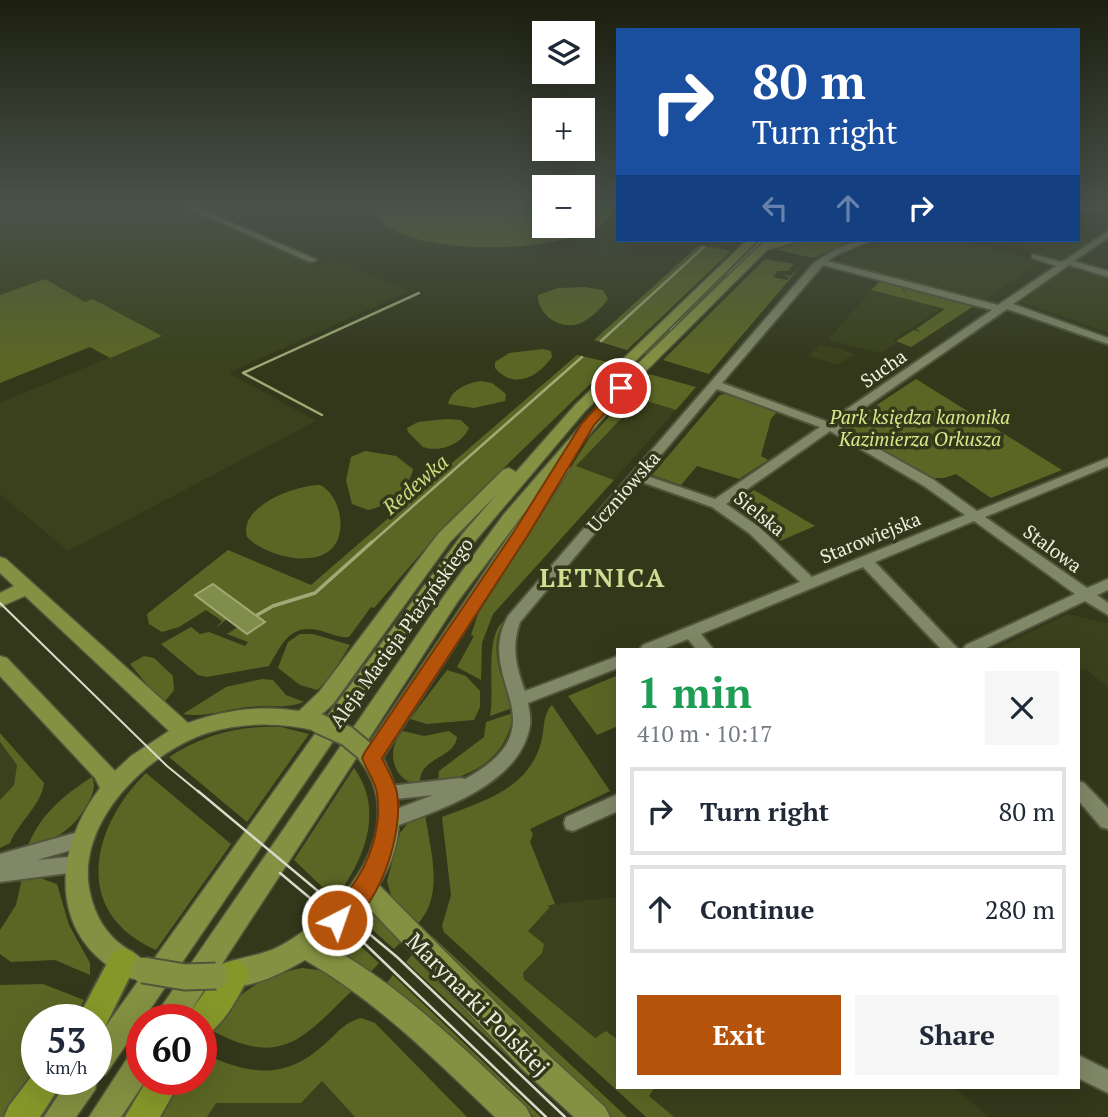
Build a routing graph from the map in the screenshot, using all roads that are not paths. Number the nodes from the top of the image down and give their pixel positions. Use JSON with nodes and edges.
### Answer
{"nodes":[{"id":1,"x":309,"y":258,"type":"edge"},
{"id":2,"x":741,"y":258,"type":"edge"},
{"id":3,"x":743,"y":258,"type":"edge"},
{"id":4,"x":829,"y":258,"type":"edge"},
{"id":5,"x":1044,"y":258,"type":"edge"},
{"id":6,"x":1072,"y":258,"type":"edge"},
{"id":7,"x":313,"y":260,"type":"dead end"},
{"id":8,"x":821,"y":262,"type":"junction"},
{"id":9,"x":1065,"y":263,"type":"junction"},
{"id":10,"x":1108,"y":274,"type":"edge"},
{"id":11,"x":1003,"y":307,"type":"junction"},
{"id":12,"x":1108,"y":341,"type":"edge"},
{"id":13,"x":717,"y":385,"type":"junction"},
{"id":14,"x":589,"y":423,"type":"junction"},
{"id":15,"x":831,"y":428,"type":"junction"},
{"id":16,"x":531,"y":462,"type":"junction"},
{"id":17,"x":1108,"y":462,"type":"edge"},
{"id":18,"x":636,"y":476,"type":"junction"},
{"id":19,"x":717,"y":504,"type":"junction"},
{"id":20,"x":977,"y":516,"type":"junction"},
{"id":21,"x":866,"y":561,"type":"junction"},
{"id":22,"x":0,"y":563,"type":"edge"},
{"id":23,"x":810,"y":583,"type":"junction"},
{"id":24,"x":1108,"y":584,"type":"edge"},
{"id":25,"x":26,"y":588,"type":"junction"},
{"id":26,"x":1086,"y":595,"type":"junction"},
{"id":27,"x":0,"y":601,"type":"edge"},
{"id":28,"x":1108,"y":610,"type":"edge"},
{"id":29,"x":691,"y":632,"type":"junction"},
{"id":30,"x":651,"y":648,"type":"edge"},
{"id":31,"x":704,"y":648,"type":"edge"},
{"id":32,"x":949,"y":648,"type":"edge"},
{"id":33,"x":973,"y":648,"type":"edge"},
{"id":34,"x":0,"y":663,"type":"edge"},
{"id":35,"x":616,"y":663,"type":"edge"},
{"id":36,"x":519,"y":700,"type":"junction"},
{"id":37,"x":311,"y":721,"type":"junction"},
{"id":38,"x":185,"y":733,"type":"junction"},
{"id":39,"x":368,"y":754,"type":"junction"},
{"id":40,"x":475,"y":783,"type":"junction"},
{"id":41,"x":112,"y":790,"type":"junction"},
{"id":42,"x":1080,"y":790,"type":"edge"},
{"id":43,"x":387,"y":792,"type":"junction"},
{"id":44,"x":616,"y":803,"type":"edge"},
{"id":45,"x":388,"y":821,"type":"junction"},
{"id":46,"x":1108,"y":821,"type":"edge"},
{"id":47,"x":573,"y":823,"type":"dead end"},
{"id":48,"x":82,"y":839,"type":"junction"},
{"id":49,"x":0,"y":863,"type":"edge"},
{"id":50,"x":77,"y":865,"type":"junction"},
{"id":51,"x":0,"y":873,"type":"edge"},
{"id":52,"x":365,"y":887,"type":"junction"},
{"id":53,"x":305,"y":946,"type":"junction"},
{"id":54,"x":133,"y":966,"type":"junction"},
{"id":55,"x":225,"y":975,"type":"junction"},
{"id":56,"x":104,"y":1004,"type":"edge"},
{"id":57,"x":180,"y":1004,"type":"edge"},
{"id":58,"x":210,"y":1004,"type":"edge"},
{"id":59,"x":112,"y":1041,"type":"edge"},
{"id":60,"x":1080,"y":1067,"type":"edge"},
{"id":61,"x":1108,"y":1082,"type":"edge"},
{"id":62,"x":126,"y":1085,"type":"edge"},
{"id":63,"x":37,"y":1095,"type":"edge"},
{"id":64,"x":74,"y":1095,"type":"edge"},
{"id":65,"x":155,"y":1095,"type":"edge"},
{"id":66,"x":20,"y":1117,"type":"edge"},
{"id":67,"x":59,"y":1117,"type":"edge"},
{"id":68,"x":104,"y":1117,"type":"edge"},
{"id":69,"x":141,"y":1117,"type":"edge"},
{"id":70,"x":516,"y":1117,"type":"edge"},
{"id":71,"x":595,"y":1117,"type":"edge"}],
"edges":[{"from":1,"to":7,"type":"street"},
{"from":2,"to":16,"type":"main road","name":"Aleja Macieja Płażyńskiego"},
{"from":3,"to":14,"type":"main road","name":"Aleja Macieja Płażyńskiego"},
{"from":4,"to":8,"type":"street","name":"Uczniowska"},
{"from":5,"to":9,"type":"street"},
{"from":6,"to":9,"type":"street","name":"Sucha"},
{"from":8,"to":11,"type":"street"},
{"from":8,"to":13,"type":"street","name":"Uczniowska"},
{"from":9,"to":10,"type":"street"},
{"from":9,"to":11,"type":"street","name":"Sucha"},
{"from":11,"to":12,"type":"street"},
{"from":11,"to":15,"type":"street","name":"Sucha"},
{"from":13,"to":15,"type":"street","name":"Stalowa"},
{"from":13,"to":18,"type":"street","name":"Uczniowska"},
{"from":14,"to":39,"type":"main road"},
{"from":14,"to":57,"type":"main road","name":"Aleja Macieja Płażyńskiego"},
{"from":15,"to":19,"type":"street","name":"Sucha"},
{"from":15,"to":20,"type":"street","name":"Stalowa"},
{"from":16,"to":37,"type":"main road"},
{"from":16,"to":59,"type":"main road","name":"Aleja Macieja Płażyńskiego"},
{"from":17,"to":20,"type":"street","name":"Starowiejska"},
{"from":18,"to":19,"type":"street","name":"Sielska"},
{"from":18,"to":36,"type":"street","name":"Uczniowska"},
{"from":19,"to":23,"type":"street","name":"Sielska"},
{"from":20,"to":21,"type":"street","name":"Starowiejska"},
{"from":20,"to":26,"type":"street","name":"Stalowa"},
{"from":21,"to":23,"type":"street","name":"Starowiejska"},
{"from":21,"to":32,"type":"street"},
{"from":22,"to":25,"type":"main road"},
{"from":23,"to":29,"type":"street","name":"Starowiejska"},
{"from":24,"to":26,"type":"street"},
{"from":25,"to":27,"type":"main road"},
{"from":25,"to":38,"type":"main road"},
{"from":26,"to":28,"type":"street","name":"Stalowa"},
{"from":26,"to":33,"type":"street"},
{"from":29,"to":30,"type":"street","name":"Starowiejska"},
{"from":29,"to":31,"type":"street"},
{"from":34,"to":41,"type":"main road"},
{"from":35,"to":36,"type":"street"},
{"from":36,"to":40,"type":"street","name":"Uczniowska"},
{"from":37,"to":38,"type":"main road"},
{"from":37,"to":39,"type":"main road","bridge":true},
{"from":38,"to":41,"type":"main road"},
{"from":39,"to":43,"type":"main road"},
{"from":40,"to":43,"type":"street"},
{"from":40,"to":45,"type":"street","name":"Uczniowska"},
{"from":41,"to":48,"type":"main road"},
{"from":42,"to":46,"type":"street"},
{"from":43,"to":45,"type":"main road"},
{"from":44,"to":47,"type":"street"},
{"from":45,"to":52,"type":"main road"},
{"from":48,"to":49,"type":"street"},
{"from":48,"to":50,"type":"main road"},
{"from":50,"to":51,"type":"street"},
{"from":50,"to":54,"type":"main road"},
{"from":52,"to":53,"type":"main road"},
{"from":52,"to":71,"type":"main road","name":"Marynarki Polskiej"},
{"from":53,"to":55,"type":"main road"},
{"from":53,"to":70,"type":"main road"},
{"from":54,"to":55,"type":"main road","bridge":true},
{"from":54,"to":56,"type":"highway"},
{"from":55,"to":58,"type":"highway"},
{"from":60,"to":61,"type":"street"},
{"from":62,"to":68,"type":"main road"},
{"from":63,"to":66,"type":"highway"},
{"from":64,"to":67,"type":"main road"},
{"from":65,"to":69,"type":"highway"}]}
